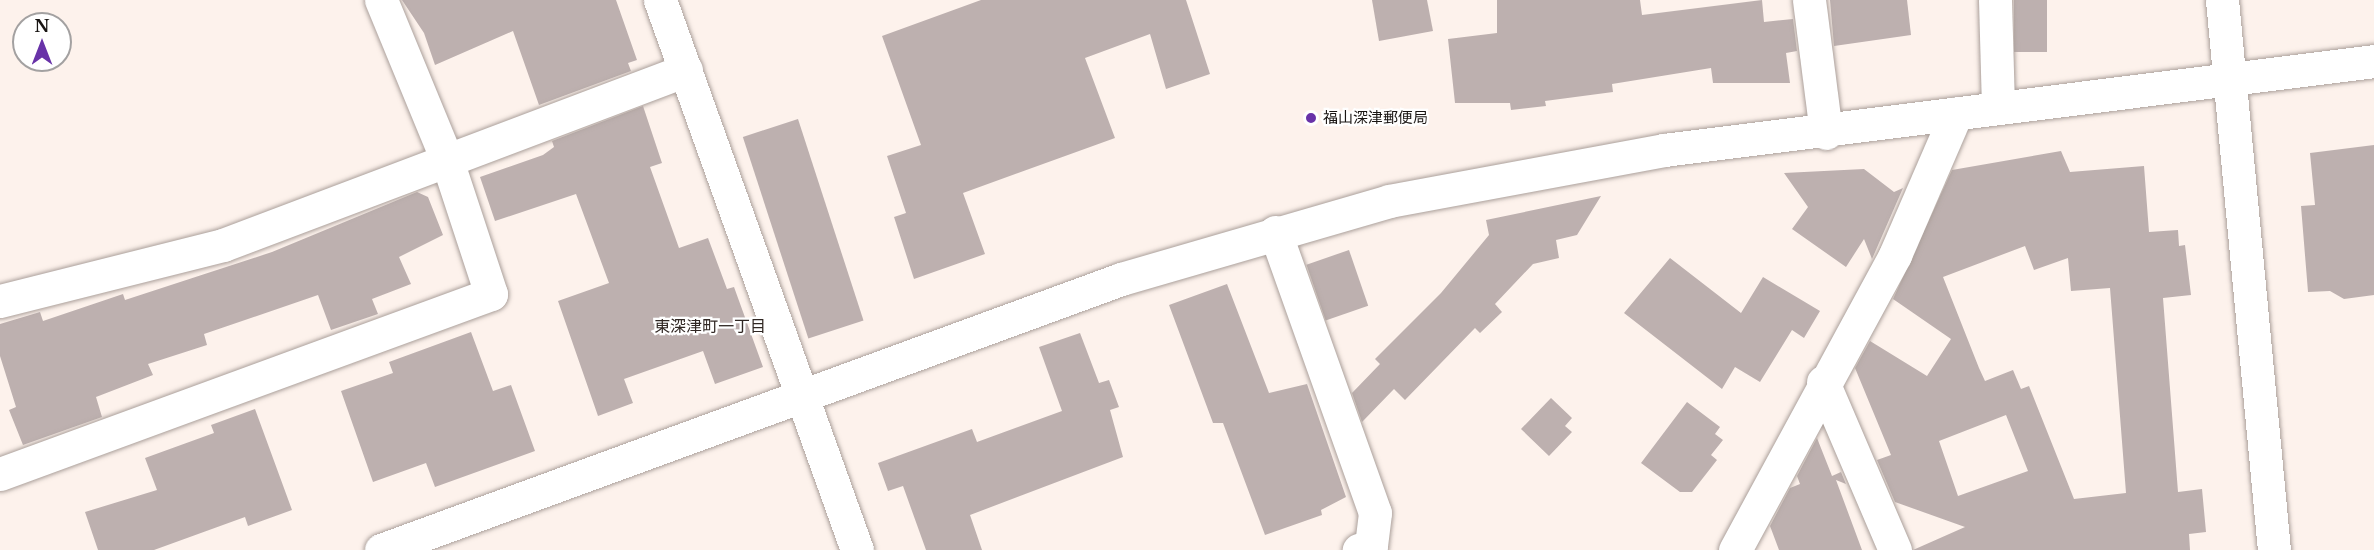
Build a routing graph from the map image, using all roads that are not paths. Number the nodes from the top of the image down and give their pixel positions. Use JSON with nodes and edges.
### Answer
{"nodes":[{"id":1,"x":381,"y":0,"type":"edge"},
{"id":2,"x":660,"y":0,"type":"edge"},
{"id":3,"x":1809,"y":0,"type":"edge"},
{"id":4,"x":1995,"y":0,"type":"edge"},
{"id":5,"x":2222,"y":0,"type":"edge"},
{"id":6,"x":2374,"y":62,"type":"edge"},
{"id":7,"x":686,"y":70,"type":"junction"},
{"id":8,"x":2229,"y":77,"type":"junction"},
{"id":9,"x":1998,"y":106,"type":"junction"},
{"id":10,"x":1956,"y":114,"type":"junction"},
{"id":11,"x":1826,"y":133,"type":"junction"},
{"id":12,"x":447,"y":160,"type":"junction"},
{"id":13,"x":1275,"y":232,"type":"junction"},
{"id":14,"x":0,"y":301,"type":"edge"},
{"id":15,"x":1823,"y":382,"type":"junction"},
{"id":16,"x":798,"y":398,"type":"junction"},
{"id":17,"x":0,"y":474,"type":"edge"},
{"id":18,"x":381,"y":550,"type":"edge"},
{"id":19,"x":857,"y":550,"type":"edge"},
{"id":20,"x":1359,"y":550,"type":"edge"},
{"id":21,"x":1735,"y":550,"type":"edge"},
{"id":22,"x":1895,"y":550,"type":"edge"},
{"id":23,"x":2274,"y":550,"type":"edge"}],
"edges":[{"from":1,"to":12,"type":"street"},
{"from":2,"to":7,"type":"street"},
{"from":3,"to":11,"type":"street"},
{"from":4,"to":9,"type":"street"},
{"from":5,"to":8,"type":"street"},
{"from":6,"to":8,"type":"street"},
{"from":7,"to":12,"type":"street"},
{"from":7,"to":16,"type":"street"},
{"from":8,"to":9,"type":"street"},
{"from":8,"to":23,"type":"street"},
{"from":9,"to":10,"type":"street"},
{"from":10,"to":11,"type":"street"},
{"from":10,"to":15,"type":"street"},
{"from":11,"to":13,"type":"street"},
{"from":12,"to":14,"type":"street"},
{"from":12,"to":17,"type":"street"},
{"from":13,"to":16,"type":"street"},
{"from":13,"to":20,"type":"street"},
{"from":15,"to":21,"type":"street"},
{"from":15,"to":22,"type":"street"},
{"from":16,"to":18,"type":"street"},
{"from":16,"to":19,"type":"street"}]}
